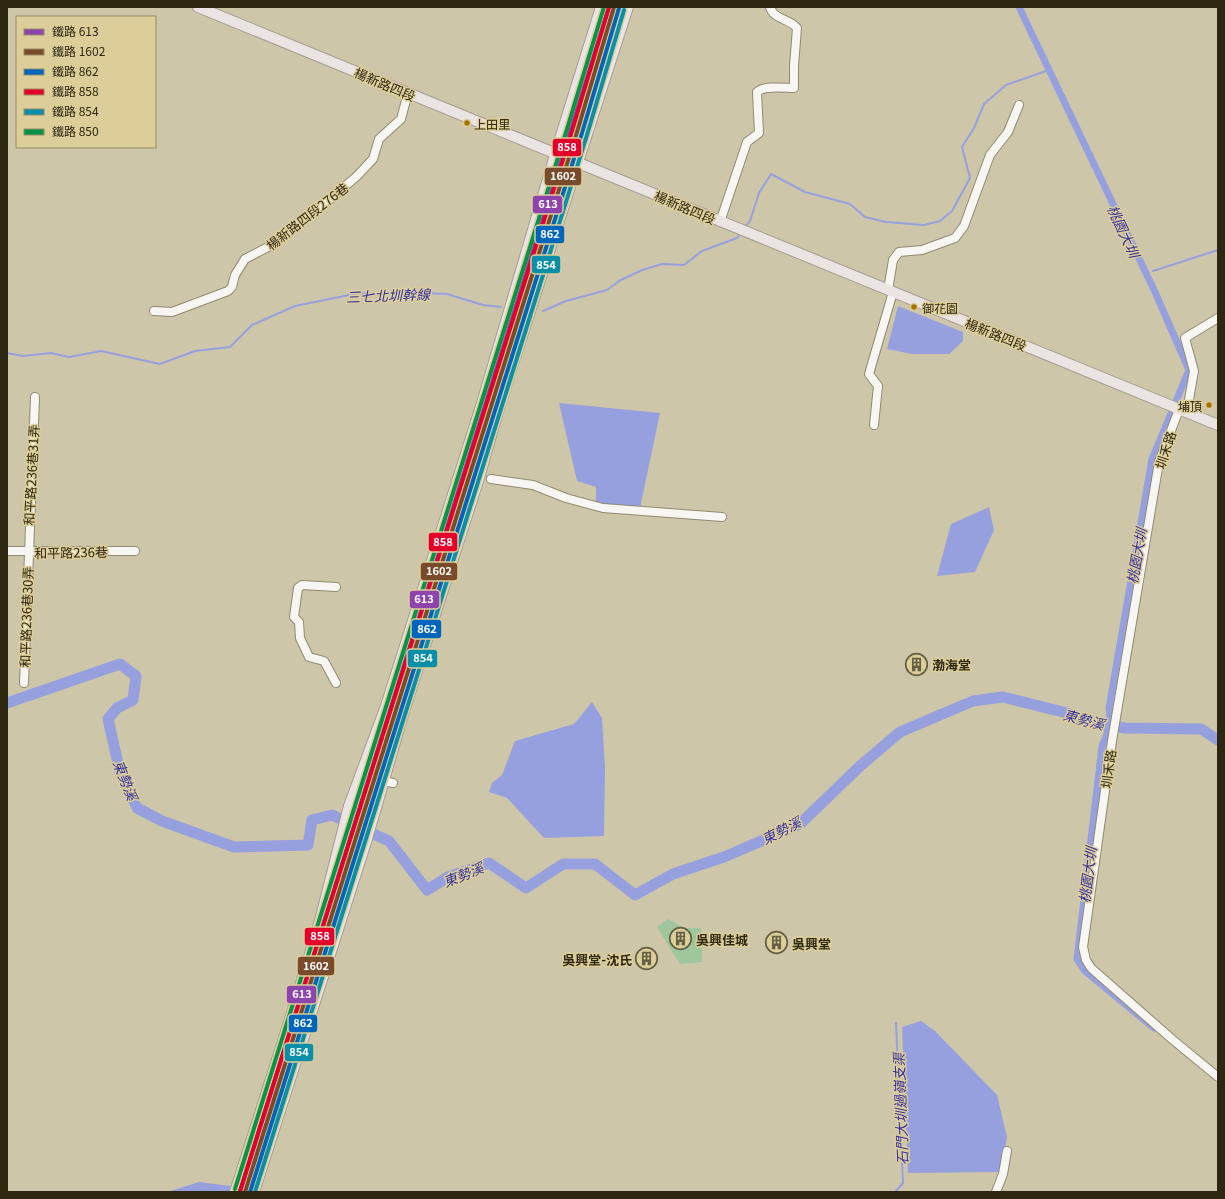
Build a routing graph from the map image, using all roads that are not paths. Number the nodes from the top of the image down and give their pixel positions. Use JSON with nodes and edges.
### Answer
{"nodes":[{"id":1,"x":198,"y":7,"type":"edge"},
{"id":2,"x":601,"y":7,"type":"edge"},
{"id":3,"x":628,"y":7,"type":"edge"},
{"id":4,"x":770,"y":7,"type":"edge"},
{"id":5,"x":408,"y":93,"type":"junction"},
{"id":6,"x":1019,"y":105,"type":"dead end"},
{"id":7,"x":555,"y":154,"type":"junction"},
{"id":8,"x":578,"y":163,"type":"junction"},
{"id":9,"x":720,"y":222,"type":"junction"},
{"id":10,"x":891,"y":291,"type":"junction"},
{"id":11,"x":154,"y":311,"type":"dead end"},
{"id":12,"x":1218,"y":318,"type":"edge"},
{"id":13,"x":35,"y":397,"type":"dead end"},
{"id":14,"x":1180,"y":408,"type":"junction"},
{"id":15,"x":874,"y":425,"type":"dead end"},
{"id":16,"x":1218,"y":425,"type":"edge"},
{"id":17,"x":491,"y":479,"type":"dead end"},
{"id":18,"x":722,"y":517,"type":"dead end"},
{"id":19,"x":7,"y":551,"type":"edge"},
{"id":20,"x":135,"y":551,"type":"dead end"},
{"id":21,"x":28,"y":552,"type":"junction"},
{"id":22,"x":336,"y":587,"type":"dead end"},
{"id":23,"x":24,"y":682,"type":"dead end"},
{"id":24,"x":336,"y":683,"type":"dead end"},
{"id":25,"x":1218,"y":1076,"type":"edge"},
{"id":26,"x":1007,"y":1151,"type":"dead end"},
{"id":27,"x":235,"y":1192,"type":"edge"},
{"id":28,"x":254,"y":1192,"type":"edge"},
{"id":29,"x":996,"y":1192,"type":"edge"}],
"edges":[{"from":1,"to":5,"type":"main road","name":"楊新路四段"},
{"from":2,"to":7,"type":"main road"},
{"from":3,"to":8,"type":"main road"},
{"from":4,"to":9,"type":"street"},
{"from":5,"to":7,"type":"main road","name":"楊新路四段"},
{"from":5,"to":11,"type":"street","name":"楊新路四段276巷"},
{"from":6,"to":10,"type":"street"},
{"from":7,"to":8,"type":"main road","name":"楊新路四段"},
{"from":7,"to":27,"type":"main road"},
{"from":8,"to":9,"type":"main road","name":"楊新路四段"},
{"from":8,"to":28,"type":"main road"},
{"from":9,"to":10,"type":"main road","name":"楊新路四段"},
{"from":10,"to":14,"type":"main road","name":"楊新路四段"},
{"from":10,"to":15,"type":"street"},
{"from":12,"to":14,"type":"street","name":"圳禾路"},
{"from":13,"to":21,"type":"street","name":"和平路236巷31弄"},
{"from":14,"to":16,"type":"main road","name":"楊新路四段"},
{"from":14,"to":25,"type":"street","name":"圳禾路"},
{"from":17,"to":18,"type":"street"},
{"from":19,"to":21,"type":"street","name":"和平路236巷"},
{"from":20,"to":21,"type":"street","name":"和平路236巷"},
{"from":21,"to":23,"type":"street","name":"和平路236巷30弄"},
{"from":22,"to":24,"type":"street"},
{"from":26,"to":29,"type":"street"}]}
